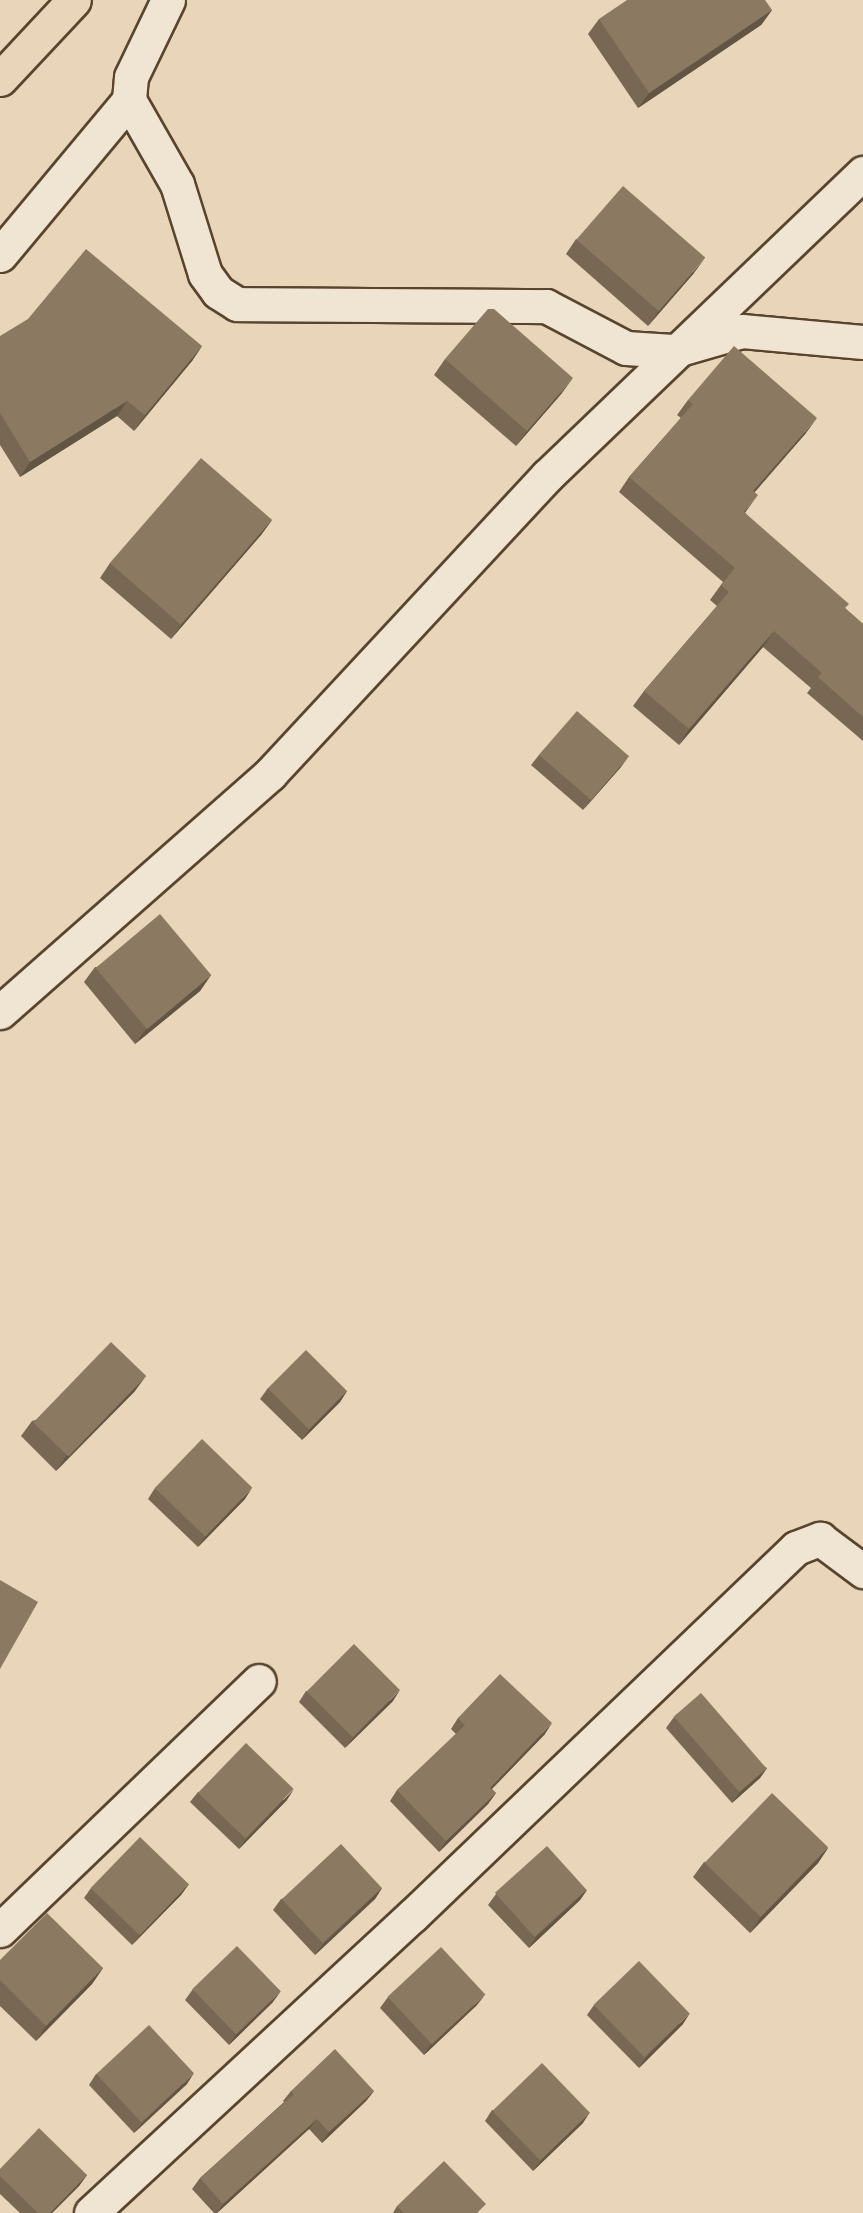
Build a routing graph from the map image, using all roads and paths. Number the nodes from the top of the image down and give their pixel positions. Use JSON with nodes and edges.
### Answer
{"nodes":[{"id":1,"x":74,"y":0,"type":"edge"},
{"id":2,"x":168,"y":0,"type":"edge"},
{"id":3,"x":0,"y":79,"type":"edge"},
{"id":4,"x":129,"y":100,"type":"junction"},
{"id":5,"x":863,"y":173,"type":"edge"},
{"id":6,"x":0,"y":255,"type":"edge"},
{"id":7,"x":863,"y":342,"type":"edge"},
{"id":8,"x":673,"y":351,"type":"junction"},
{"id":9,"x":0,"y":1012,"type":"edge"},
{"id":10,"x":863,"y":1571,"type":"edge"},
{"id":11,"x":259,"y":1681,"type":"dead end"},
{"id":12,"x":0,"y":1930,"type":"edge"},
{"id":13,"x":91,"y":2213,"type":"edge"}],
"edges":[{"from":1,"to":3,"type":"highway"},
{"from":2,"to":4,"type":"street"},
{"from":4,"to":6,"type":"street"},
{"from":4,"to":8,"type":"street"},
{"from":5,"to":8,"type":"street"},
{"from":7,"to":8,"type":"street"},
{"from":8,"to":9,"type":"street"},
{"from":10,"to":13,"type":"street"},
{"from":11,"to":12,"type":"street"}]}
